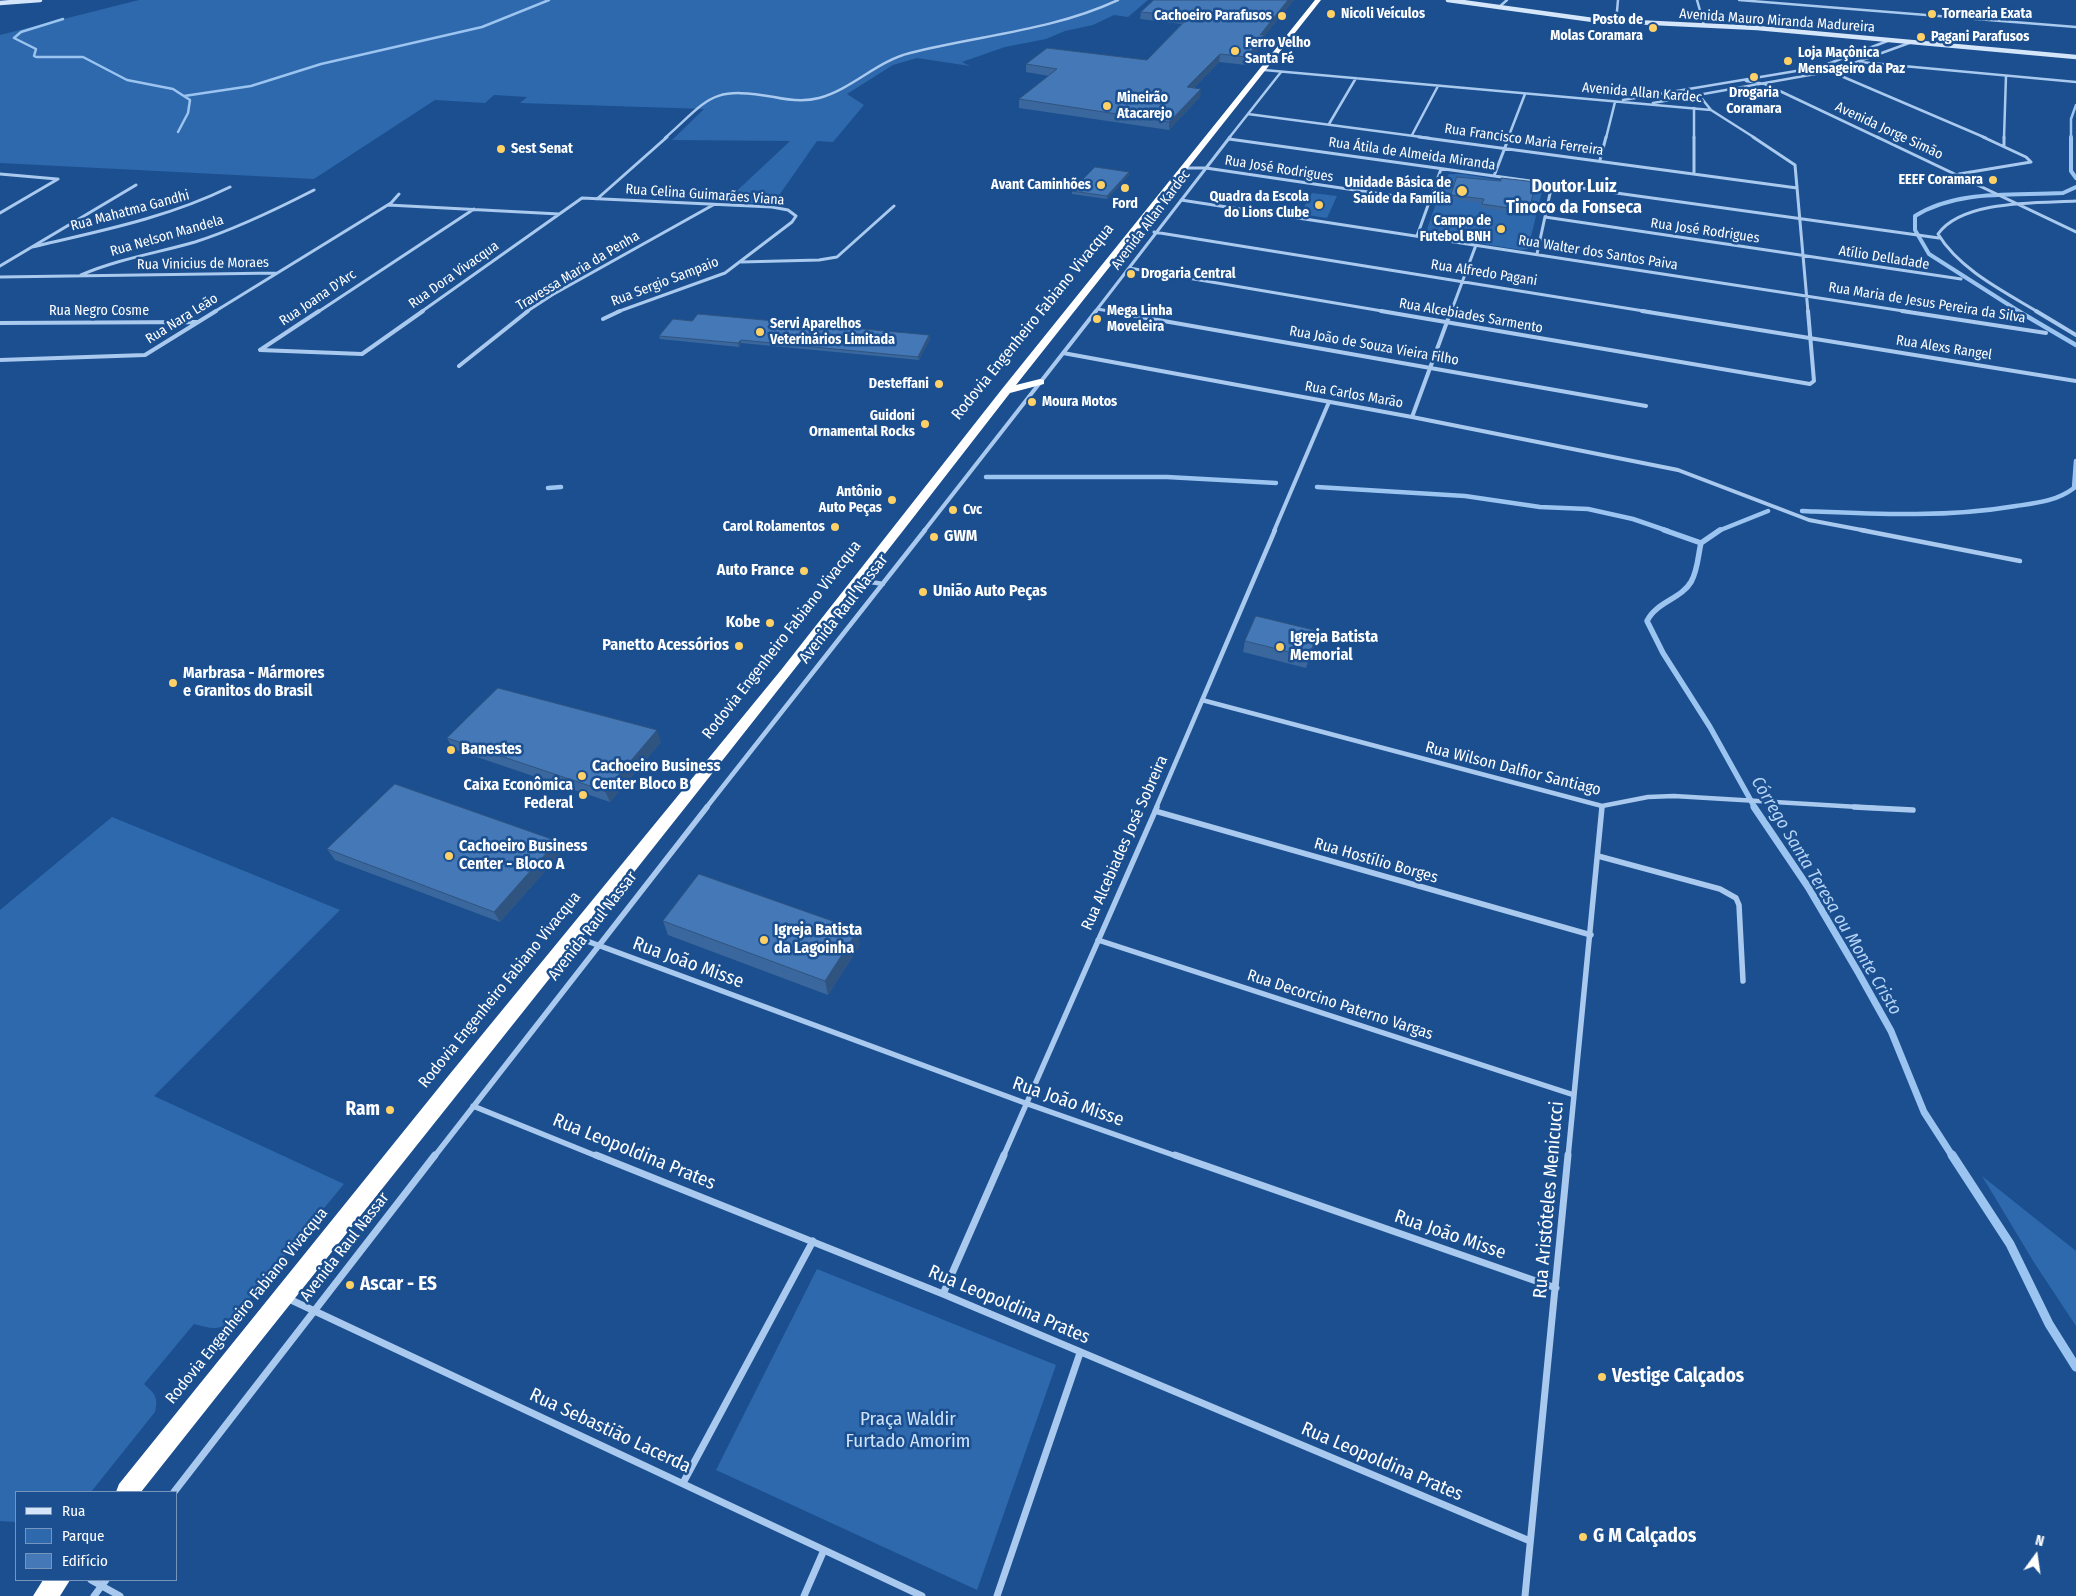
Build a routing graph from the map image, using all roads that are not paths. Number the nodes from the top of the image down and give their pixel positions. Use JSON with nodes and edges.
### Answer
{"nodes":[{"id":1,"x":40,"y":0,"type":"edge"},
{"id":2,"x":1118,"y":0,"type":"edge"},
{"id":3,"x":1318,"y":0,"type":"edge"},
{"id":4,"x":1448,"y":0,"type":"edge"},
{"id":5,"x":1507,"y":0,"type":"edge"},
{"id":6,"x":1618,"y":0,"type":"edge"},
{"id":7,"x":1696,"y":0,"type":"edge"},
{"id":8,"x":1739,"y":0,"type":"edge"},
{"id":9,"x":0,"y":3,"type":"edge"},
{"id":10,"x":1498,"y":8,"type":"junction"},
{"id":11,"x":1616,"y":22,"type":"junction"},
{"id":12,"x":1704,"y":25,"type":"junction"},
{"id":13,"x":2076,"y":28,"type":"edge"},
{"id":14,"x":1890,"y":40,"type":"junction"},
{"id":15,"x":1912,"y":42,"type":"junction"},
{"id":16,"x":2076,"y":57,"type":"edge"},
{"id":17,"x":1859,"y":62,"type":"junction"},
{"id":18,"x":1820,"y":67,"type":"junction"},
{"id":19,"x":1264,"y":70,"type":"junction"},
{"id":20,"x":1832,"y":71,"type":"junction"},
{"id":21,"x":1280,"y":72,"type":"junction"},
{"id":22,"x":2006,"y":76,"type":"junction"},
{"id":23,"x":1356,"y":78,"type":"junction"},
{"id":24,"x":1746,"y":81,"type":"junction"},
{"id":25,"x":2076,"y":82,"type":"edge"},
{"id":26,"x":1765,"y":84,"type":"junction"},
{"id":27,"x":1438,"y":86,"type":"junction"},
{"id":28,"x":1715,"y":86,"type":"junction"},
{"id":29,"x":1726,"y":90,"type":"junction"},
{"id":30,"x":1525,"y":94,"type":"junction"},
{"id":31,"x":1699,"y":95,"type":"junction"},
{"id":32,"x":1613,"y":102,"type":"junction"},
{"id":33,"x":1645,"y":104,"type":"junction"},
{"id":34,"x":1694,"y":108,"type":"junction"},
{"id":35,"x":1711,"y":110,"type":"junction"},
{"id":36,"x":1248,"y":114,"type":"junction"},
{"id":37,"x":1329,"y":124,"type":"junction"},
{"id":38,"x":1412,"y":135,"type":"junction"},
{"id":39,"x":1230,"y":138,"type":"junction"},
{"id":40,"x":2004,"y":146,"type":"junction"},
{"id":41,"x":1505,"y":147,"type":"junction"},
{"id":42,"x":1600,"y":160,"type":"junction"},
{"id":43,"x":1184,"y":168,"type":"junction"},
{"id":44,"x":1206,"y":168,"type":"junction"},
{"id":45,"x":1441,"y":169,"type":"junction"},
{"id":46,"x":1694,"y":173,"type":"junction"},
{"id":47,"x":0,"y":174,"type":"edge"},
{"id":48,"x":1958,"y":174,"type":"junction"},
{"id":49,"x":1494,"y":176,"type":"junction"},
{"id":50,"x":1552,"y":184,"type":"junction"},
{"id":51,"x":136,"y":185,"type":"dead end"},
{"id":52,"x":230,"y":187,"type":"dead end"},
{"id":53,"x":1797,"y":188,"type":"junction"},
{"id":54,"x":314,"y":190,"type":"dead end"},
{"id":55,"x":399,"y":194,"type":"dead end"},
{"id":56,"x":597,"y":199,"type":"junction"},
{"id":57,"x":1181,"y":200,"type":"junction"},
{"id":58,"x":2076,"y":201,"type":"edge"},
{"id":59,"x":1429,"y":202,"type":"junction"},
{"id":60,"x":713,"y":204,"type":"junction"},
{"id":61,"x":388,"y":205,"type":"junction"},
{"id":62,"x":2021,"y":205,"type":"junction"},
{"id":63,"x":894,"y":206,"type":"dead end"},
{"id":64,"x":474,"y":209,"type":"junction"},
{"id":65,"x":0,"y":213,"type":"edge"},
{"id":66,"x":560,"y":214,"type":"junction"},
{"id":67,"x":1545,"y":217,"type":"junction"},
{"id":68,"x":1799,"y":219,"type":"junction"},
{"id":69,"x":1154,"y":232,"type":"junction"},
{"id":70,"x":2076,"y":232,"type":"edge"},
{"id":71,"x":1417,"y":236,"type":"junction"},
{"id":72,"x":1939,"y":238,"type":"junction"},
{"id":73,"x":1476,"y":245,"type":"junction"},
{"id":74,"x":32,"y":247,"type":"junction"},
{"id":75,"x":1537,"y":254,"type":"junction"},
{"id":76,"x":1803,"y":256,"type":"junction"},
{"id":77,"x":741,"y":262,"type":"junction"},
{"id":78,"x":0,"y":266,"type":"edge"},
{"id":79,"x":1129,"y":268,"type":"junction"},
{"id":80,"x":277,"y":274,"type":"junction"},
{"id":81,"x":79,"y":276,"type":"junction"},
{"id":82,"x":0,"y":277,"type":"edge"},
{"id":83,"x":1961,"y":279,"type":"dead end"},
{"id":84,"x":1462,"y":281,"type":"junction"},
{"id":85,"x":1805,"y":295,"type":"junction"},
{"id":86,"x":1097,"y":309,"type":"junction"},
{"id":87,"x":603,"y":319,"type":"dead end"},
{"id":88,"x":199,"y":322,"type":"junction"},
{"id":89,"x":0,"y":323,"type":"edge"},
{"id":90,"x":1447,"y":323,"type":"junction"},
{"id":91,"x":2046,"y":333,"type":"dead end"},
{"id":92,"x":2076,"y":335,"type":"edge"},
{"id":93,"x":1809,"y":338,"type":"junction"},
{"id":94,"x":1063,"y":353,"type":"junction"},
{"id":95,"x":362,"y":354,"type":"joint"},
{"id":96,"x":0,"y":360,"type":"edge"},
{"id":97,"x":459,"y":366,"type":"dead end"},
{"id":98,"x":1430,"y":367,"type":"junction"},
{"id":99,"x":2076,"y":381,"type":"edge"},
{"id":100,"x":1040,"y":382,"type":"junction"},
{"id":101,"x":1810,"y":384,"type":"joint"},
{"id":102,"x":1006,"y":391,"type":"junction"},
{"id":103,"x":1329,"y":402,"type":"junction"},
{"id":104,"x":1646,"y":406,"type":"dead end"},
{"id":105,"x":1412,"y":417,"type":"junction"},
{"id":106,"x":2020,"y":561,"type":"dead end"},
{"id":107,"x":858,"y":580,"type":"junction"},
{"id":108,"x":883,"y":584,"type":"junction"},
{"id":109,"x":1202,"y":700,"type":"junction"},
{"id":110,"x":1602,"y":806,"type":"junction"},
{"id":111,"x":1913,"y":810,"type":"dead end"},
{"id":112,"x":1155,"y":811,"type":"junction"},
{"id":113,"x":1598,"y":856,"type":"junction"},
{"id":114,"x":1591,"y":935,"type":"junction"},
{"id":115,"x":573,"y":936,"type":"junction"},
{"id":116,"x":1098,"y":940,"type":"junction"},
{"id":117,"x":597,"y":946,"type":"junction"},
{"id":118,"x":1743,"y":982,"type":"dead end"},
{"id":119,"x":1574,"y":1095,"type":"junction"},
{"id":120,"x":1025,"y":1103,"type":"junction"},
{"id":121,"x":473,"y":1106,"type":"junction"},
{"id":122,"x":813,"y":1240,"type":"junction"},
{"id":123,"x":1556,"y":1288,"type":"junction"},
{"id":124,"x":943,"y":1294,"type":"junction"},
{"id":125,"x":283,"y":1296,"type":"junction"},
{"id":126,"x":316,"y":1311,"type":"junction"},
{"id":127,"x":1080,"y":1353,"type":"junction"},
{"id":128,"x":683,"y":1483,"type":"junction"},
{"id":129,"x":128,"y":1491,"type":"edge"},
{"id":130,"x":175,"y":1491,"type":"edge"},
{"id":131,"x":1530,"y":1541,"type":"junction"},
{"id":132,"x":824,"y":1550,"type":"junction"},
{"id":133,"x":57,"y":1581,"type":"edge"},
{"id":134,"x":104,"y":1583,"type":"edge"},
{"id":135,"x":45,"y":1596,"type":"edge"},
{"id":136,"x":94,"y":1596,"type":"edge"},
{"id":137,"x":120,"y":1596,"type":"edge"},
{"id":138,"x":804,"y":1596,"type":"edge"},
{"id":139,"x":922,"y":1596,"type":"edge"},
{"id":140,"x":997,"y":1596,"type":"edge"},
{"id":141,"x":1524,"y":1596,"type":"edge"}],
"edges":[{"from":1,"to":9,"type":"main road"},
{"from":2,"to":56,"type":"street"},
{"from":3,"to":19,"type":"highway","name":"Rodovia Engenheiro Fabiano Vivacqua"},
{"from":4,"to":10,"type":"main road","name":"Avenida Mauro Miranda Madureira"},
{"from":5,"to":10,"type":"street"},
{"from":6,"to":11,"type":"street"},
{"from":7,"to":12,"type":"street"},
{"from":8,"to":13,"type":"street"},
{"from":10,"to":11,"type":"main road","name":"Avenida Mauro Miranda Madureira"},
{"from":11,"to":12,"type":"main road","name":"Avenida Mauro Miranda Madureira"},
{"from":12,"to":14,"type":"main road","name":"Avenida Mauro Miranda Madureira"},
{"from":14,"to":15,"type":"main road","name":"Avenida Mauro Miranda Madureira"},
{"from":14,"to":18,"type":"street"},
{"from":15,"to":16,"type":"main road","name":"Avenida Mauro Miranda Madureira"},
{"from":15,"to":17,"type":"street"},
{"from":17,"to":20,"type":"street"},
{"from":17,"to":22,"type":"street"},
{"from":18,"to":20,"type":"street"},
{"from":18,"to":24,"type":"street"},
{"from":19,"to":21,"type":"street","name":"Avenida Allan Kardec"},
{"from":19,"to":43,"type":"highway","name":"Rodovia Engenheiro Fabiano Vivacqua"},
{"from":20,"to":26,"type":"street"},
{"from":20,"to":40,"type":"street"},
{"from":21,"to":23,"type":"street","name":"Avenida Allan Kardec"},
{"from":21,"to":36,"type":"street","name":"Avenida Allan Kardec"},
{"from":22,"to":25,"type":"street"},
{"from":22,"to":40,"type":"street"},
{"from":23,"to":27,"type":"street","name":"Avenida Allan Kardec"},
{"from":23,"to":37,"type":"street"},
{"from":24,"to":26,"type":"street","name":"Avenida Jorge Simão"},
{"from":24,"to":28,"type":"street"},
{"from":26,"to":29,"type":"street"},
{"from":26,"to":48,"type":"street","name":"Avenida Jorge Simão"},
{"from":27,"to":30,"type":"street","name":"Avenida Allan Kardec"},
{"from":27,"to":38,"type":"street"},
{"from":28,"to":29,"type":"street"},
{"from":28,"to":32,"type":"street"},
{"from":29,"to":31,"type":"street"},
{"from":30,"to":32,"type":"street","name":"Avenida Allan Kardec"},
{"from":30,"to":41,"type":"street"},
{"from":31,"to":33,"type":"street"},
{"from":31,"to":35,"type":"street"},
{"from":32,"to":33,"type":"street","name":"Avenida Allan Kardec"},
{"from":32,"to":42,"type":"street"},
{"from":33,"to":34,"type":"street","name":"Avenida Allan Kardec"},
{"from":34,"to":35,"type":"street","name":"Avenida Allan Kardec"},
{"from":34,"to":46,"type":"street"},
{"from":35,"to":53,"type":"street","name":"Avenida Allan Kardec"},
{"from":36,"to":37,"type":"street","name":"Rua Francisco Maria Ferreira"},
{"from":36,"to":39,"type":"street","name":"Avenida Allan Kardec"},
{"from":37,"to":38,"type":"street","name":"Rua Francisco Maria Ferreira"},
{"from":38,"to":41,"type":"street","name":"Rua Francisco Maria Ferreira"},
{"from":39,"to":44,"type":"street","name":"Avenida Allan Kardec"},
{"from":39,"to":45,"type":"street","name":"Rua Átila de Almeida Miranda"},
{"from":40,"to":48,"type":"street"},
{"from":41,"to":42,"type":"street","name":"Rua Francisco Maria Ferreira"},
{"from":41,"to":49,"type":"street"},
{"from":42,"to":46,"type":"street","name":"Rua Francisco Maria Ferreira"},
{"from":43,"to":44,"type":"street","name":"Rua José Rodrigues"},
{"from":43,"to":102,"type":"highway","name":"Rodovia Engenheiro Fabiano Vivacqua"},
{"from":44,"to":57,"type":"street","name":"Avenida Allan Kardec"},
{"from":44,"to":59,"type":"street","name":"Rua José Rodrigues"},
{"from":45,"to":49,"type":"street","name":"Rua Átila de Almeida Miranda"},
{"from":45,"to":59,"type":"street"},
{"from":46,"to":53,"type":"street","name":"Rua Francisco Maria Ferreira"},
{"from":47,"to":65,"type":"street"},
{"from":48,"to":62,"type":"street","name":"Avenida Jorge Simão"},
{"from":49,"to":50,"type":"street","name":"Rua Átila de Almeida Miranda"},
{"from":50,"to":67,"type":"street"},
{"from":50,"to":68,"type":"street","name":"Rua Átila de Almeida Miranda"},
{"from":51,"to":74,"type":"street"},
{"from":52,"to":74,"type":"street","name":"Rua Mahatma Gandhi"},
{"from":53,"to":68,"type":"street","name":"Avenida Allan Kardec"},
{"from":54,"to":81,"type":"street","name":"Rua Nelson Mandela"},
{"from":55,"to":61,"type":"street","name":"Rua Vinicius de Moraes"},
{"from":56,"to":60,"type":"street","name":"Rua Celina Guimarães Viana"},
{"from":56,"to":66,"type":"street"},
{"from":57,"to":69,"type":"street","name":"Avenida Allan Kardec"},
{"from":57,"to":71,"type":"street","name":"Rua Walter dos Santos Paiva"},
{"from":58,"to":62,"type":"street"},
{"from":59,"to":71,"type":"street"},
{"from":60,"to":77,"type":"street","name":"Rua Celina Guimarães Viana"},
{"from":60,"to":97,"type":"street","name":"Travessa Maria da Penha"},
{"from":61,"to":64,"type":"street"},
{"from":61,"to":80,"type":"street","name":"Rua Vinicius de Moraes"},
{"from":62,"to":70,"type":"street","name":"Avenida Jorge Simão"},
{"from":62,"to":72,"type":"street"},
{"from":63,"to":77,"type":"street","name":"Rua Sergio Sampaio"},
{"from":64,"to":66,"type":"street"},
{"from":64,"to":95,"type":"street","name":"Rua Joana D'Arc"},
{"from":66,"to":95,"type":"street","name":"Rua Dora Vivacqua"},
{"from":67,"to":75,"type":"street"},
{"from":67,"to":76,"type":"street","name":"Rua José Rodrigues"},
{"from":68,"to":72,"type":"street","name":"Rua Átila de Almeida Miranda"},
{"from":68,"to":76,"type":"street","name":"Avenida Allan Kardec"},
{"from":69,"to":79,"type":"street","name":"Avenida Allan Kardec"},
{"from":69,"to":84,"type":"street","name":"Rua Alfredo Pagani"},
{"from":71,"to":73,"type":"street","name":"Rua Walter dos Santos Paiva"},
{"from":72,"to":92,"type":"street"},
{"from":73,"to":75,"type":"street","name":"Rua Walter dos Santos Paiva"},
{"from":73,"to":84,"type":"street"},
{"from":74,"to":78,"type":"street"},
{"from":75,"to":85,"type":"street","name":"Rua Walter dos Santos Paiva"},
{"from":76,"to":83,"type":"street","name":"Atílio Delladade"},
{"from":76,"to":85,"type":"street","name":"Avenida Allan Kardec"},
{"from":77,"to":87,"type":"street","name":"Rua Sergio Sampaio"},
{"from":79,"to":86,"type":"street","name":"Avenida Allan Kardec"},
{"from":79,"to":90,"type":"street","name":"Rua Alcebiades Sarmento"},
{"from":80,"to":81,"type":"street","name":"Rua Vinicius de Moraes"},
{"from":80,"to":88,"type":"street","name":"Rua Nara Leão"},
{"from":81,"to":82,"type":"street","name":"Rua Vinicius de Moraes"},
{"from":84,"to":90,"type":"street"},
{"from":84,"to":93,"type":"street","name":"Rua Alfredo Pagani"},
{"from":85,"to":91,"type":"street","name":"Rua Maria de Jesus Pereira da Silva"},
{"from":85,"to":93,"type":"street","name":"Avenida Allan Kardec"},
{"from":86,"to":94,"type":"street","name":"Avenida Allan Kardec"},
{"from":86,"to":98,"type":"street","name":"Rua João de Souza Vieira Filho"},
{"from":88,"to":89,"type":"street","name":"Rua Negro Cosme"},
{"from":88,"to":96,"type":"street","name":"Rua Nara Leão"},
{"from":90,"to":98,"type":"street"},
{"from":90,"to":101,"type":"street","name":"Rua Alcebiades Sarmento"},
{"from":93,"to":99,"type":"street","name":"Rua Alexs Rangel"},
{"from":93,"to":101,"type":"street","name":"Avenida Allan Kardec"},
{"from":94,"to":100,"type":"street","name":"Avenida Allan Kardec"},
{"from":94,"to":103,"type":"street","name":"Rua Carlos Marão"},
{"from":98,"to":104,"type":"street","name":"Rua João de Souza Vieira Filho"},
{"from":98,"to":105,"type":"street"},
{"from":100,"to":102,"type":"highway"},
{"from":100,"to":108,"type":"street","name":"Avenida Raul Nassar"},
{"from":102,"to":107,"type":"highway","name":"Rodovia Engenheiro Fabiano Vivacqua"},
{"from":103,"to":105,"type":"street","name":"Rua Carlos Marão"},
{"from":103,"to":109,"type":"street","name":"Rua Alcebiades José Sobreira"},
{"from":105,"to":106,"type":"street","name":"Rua Carlos Marão"},
{"from":107,"to":108,"type":"street"},
{"from":107,"to":115,"type":"highway","name":"Rodovia Engenheiro Fabiano Vivacqua"},
{"from":108,"to":117,"type":"street","name":"Avenida Raul Nassar"},
{"from":109,"to":110,"type":"street","name":"Rua Wilson Dalfior Santiago"},
{"from":109,"to":112,"type":"street","name":"Rua Alcebiades José Sobreira"},
{"from":110,"to":111,"type":"street","name":"Rua Wilson Dalfior Santiago"},
{"from":110,"to":113,"type":"street","name":"Rua Aristóteles Menicucci"},
{"from":112,"to":114,"type":"street","name":"Rua Hostílio Borges"},
{"from":112,"to":116,"type":"street","name":"Rua Alcebiades José Sobreira"},
{"from":113,"to":114,"type":"street","name":"Rua Aristóteles Menicucci"},
{"from":113,"to":118,"type":"street"},
{"from":114,"to":119,"type":"street","name":"Rua Aristóteles Menicucci"},
{"from":115,"to":117,"type":"street","name":"Rua João Misse"},
{"from":115,"to":125,"type":"highway","name":"Rodovia Engenheiro Fabiano Vivacqua"},
{"from":116,"to":119,"type":"street","name":"Rua Decorcino Paterno Vargas"},
{"from":116,"to":120,"type":"street","name":"Rua Alcebiades José Sobreira"},
{"from":117,"to":120,"type":"street","name":"Rua João Misse"},
{"from":117,"to":121,"type":"street","name":"Avenida Raul Nassar"},
{"from":119,"to":123,"type":"street","name":"Rua Aristóteles Menicucci"},
{"from":120,"to":123,"type":"street","name":"Rua João Misse"},
{"from":120,"to":124,"type":"street","name":"Rua Alcebiades José Sobreira"},
{"from":121,"to":122,"type":"street","name":"Rua Leopoldina Prates"},
{"from":121,"to":126,"type":"street","name":"Avenida Raul Nassar"},
{"from":122,"to":124,"type":"street","name":"Rua Leopoldina Prates"},
{"from":122,"to":128,"type":"street"},
{"from":123,"to":131,"type":"street","name":"Rua Aristóteles Menicucci"},
{"from":124,"to":127,"type":"street","name":"Rua Leopoldina Prates"},
{"from":125,"to":126,"type":"street","name":"Rua Sebastião Lacerda"},
{"from":125,"to":129,"type":"highway","name":"Rodovia Engenheiro Fabiano Vivacqua"},
{"from":126,"to":128,"type":"street","name":"Rua Sebastião Lacerda"},
{"from":126,"to":130,"type":"street","name":"Avenida Raul Nassar"},
{"from":127,"to":131,"type":"street","name":"Rua Leopoldina Prates"},
{"from":127,"to":140,"type":"street"},
{"from":128,"to":132,"type":"street","name":"Rua Sebastião Lacerda"},
{"from":131,"to":141,"type":"street","name":"Rua Aristóteles Menicucci"},
{"from":132,"to":138,"type":"street"},
{"from":132,"to":139,"type":"street","name":"Rua Sebastião Lacerda"},
{"from":133,"to":135,"type":"highway"},
{"from":134,"to":136,"type":"street"},
{"from":134,"to":137,"type":"street"}]}
